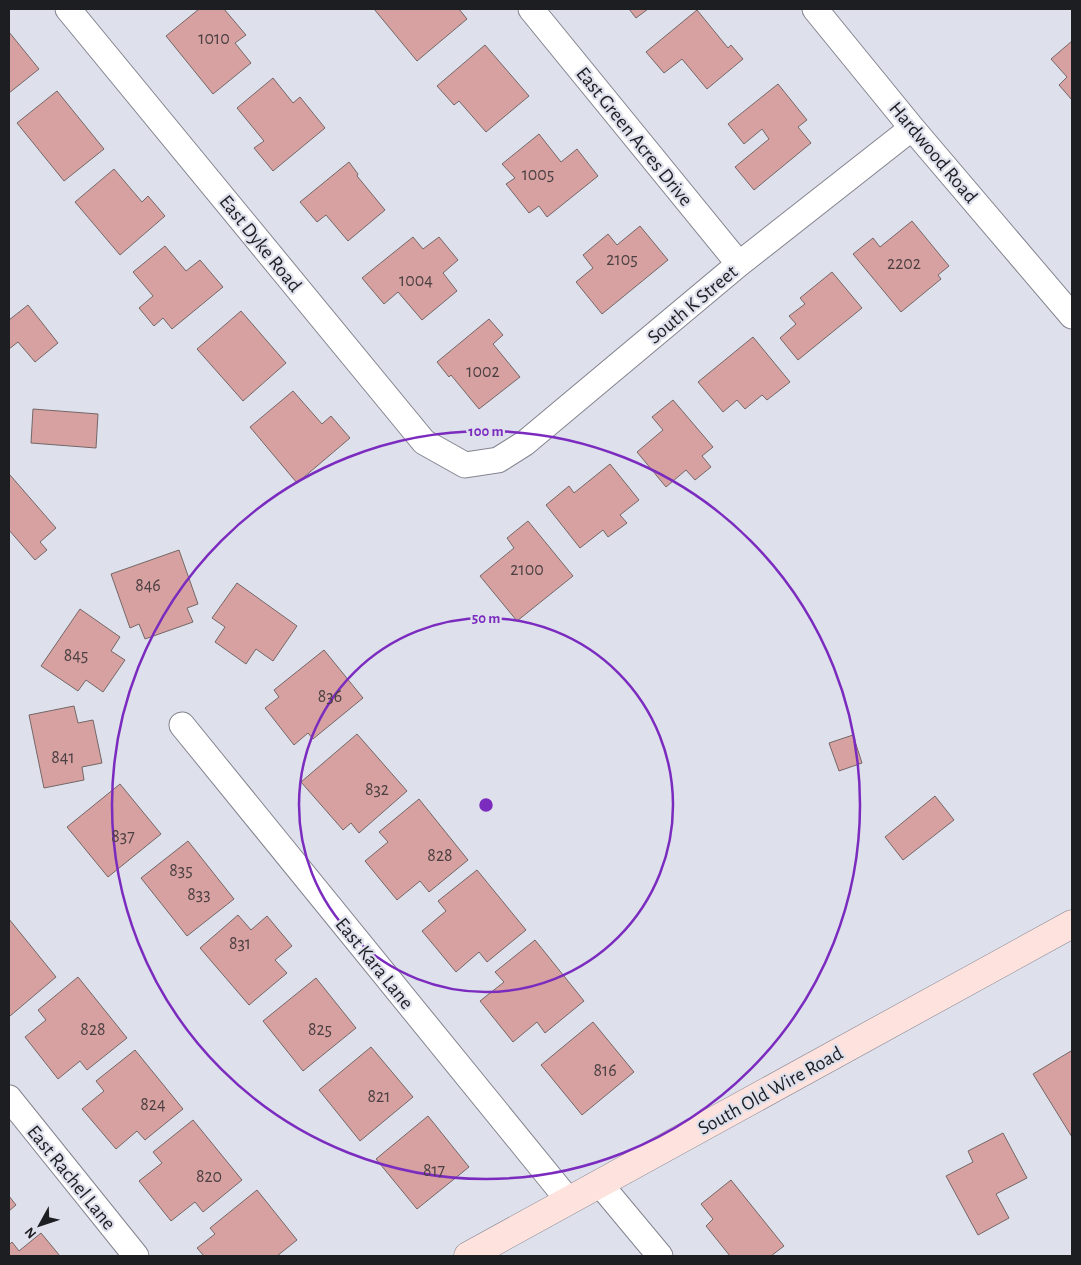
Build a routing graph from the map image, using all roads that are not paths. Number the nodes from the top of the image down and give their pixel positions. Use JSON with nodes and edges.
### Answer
{"nodes":[{"id":1,"x":68,"y":9,"type":"edge"},
{"id":2,"x":531,"y":9,"type":"edge"},
{"id":3,"x":815,"y":9,"type":"edge"},
{"id":4,"x":912,"y":128,"type":"junction"},
{"id":5,"x":739,"y":264,"type":"junction"},
{"id":6,"x":1072,"y":316,"type":"edge"},
{"id":7,"x":465,"y":465,"type":"joint"},
{"id":8,"x":182,"y":725,"type":"dead end"},
{"id":9,"x":1072,"y":924,"type":"edge"},
{"id":10,"x":9,"y":1098,"type":"edge"},
{"id":11,"x":600,"y":1184,"type":"junction"},
{"id":12,"x":569,"y":1201,"type":"junction"},
{"id":13,"x":136,"y":1256,"type":"edge"},
{"id":14,"x":468,"y":1256,"type":"edge"},
{"id":15,"x":660,"y":1256,"type":"edge"}],
"edges":[{"from":1,"to":7,"type":"street","name":"East Dyke Road"},
{"from":2,"to":5,"type":"street","name":"East Green Acres Drive"},
{"from":3,"to":4,"type":"street","name":"Hardwood Road"},
{"from":4,"to":5,"type":"street","name":"South K Street"},
{"from":4,"to":6,"type":"street","name":"Hardwood Road"},
{"from":5,"to":7,"type":"street","name":"South K Street"},
{"from":8,"to":12,"type":"street","name":"East Kara Lane"},
{"from":9,"to":11,"type":"street","name":"South Old Wire Road"},
{"from":10,"to":13,"type":"street","name":"East Rachel Lane"},
{"from":11,"to":12,"type":"street","name":"South Old Wire Road"},
{"from":11,"to":15,"type":"street"},
{"from":12,"to":14,"type":"street","name":"South Old Wire Road"}]}
